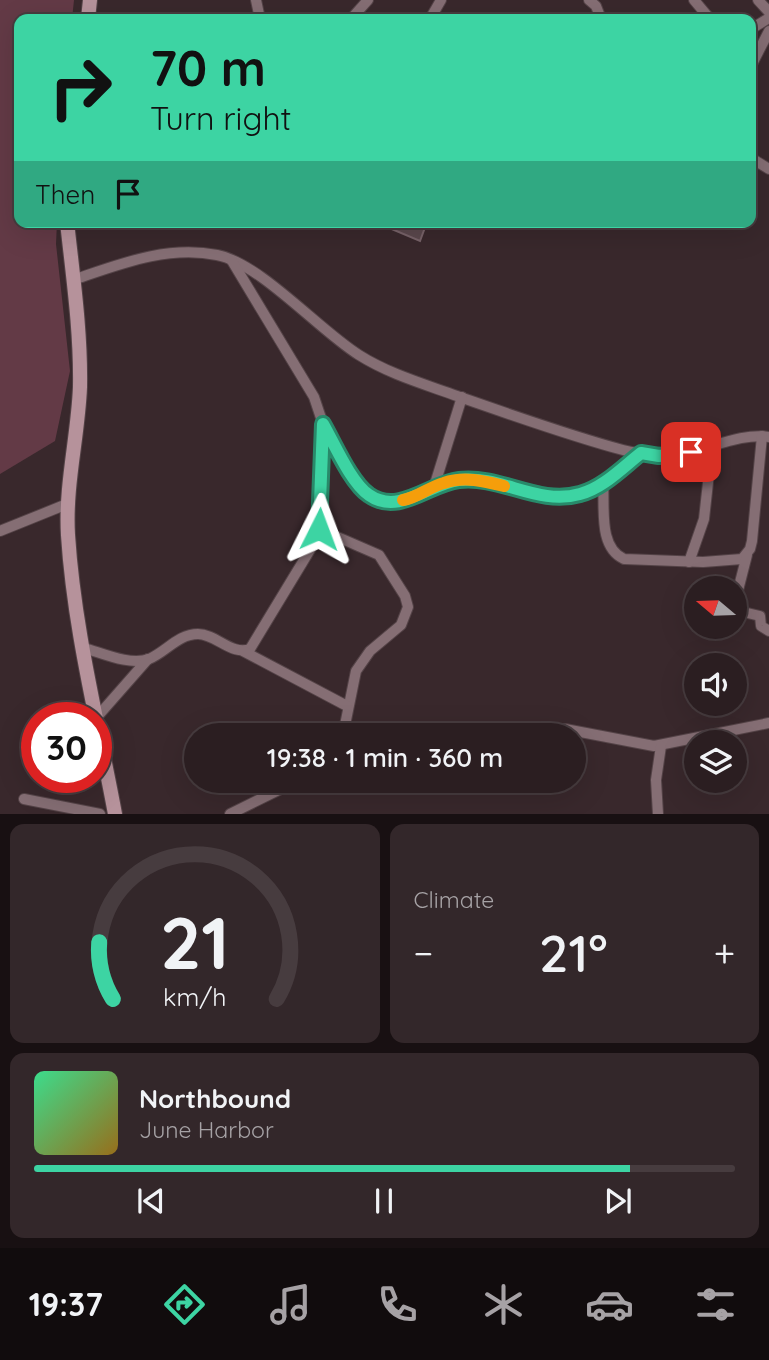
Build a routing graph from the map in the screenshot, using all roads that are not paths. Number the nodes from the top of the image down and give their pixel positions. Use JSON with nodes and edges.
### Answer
{"nodes":[{"id":1,"x":368,"y":0,"type":"edge"},
{"id":2,"x":694,"y":0,"type":"edge"},
{"id":3,"x":758,"y":0,"type":"edge"},
{"id":4,"x":769,"y":12,"type":"edge"},
{"id":5,"x":355,"y":14,"type":"edge"},
{"id":6,"x":706,"y":14,"type":"edge"},
{"id":7,"x":769,"y":31,"type":"edge"},
{"id":8,"x":756,"y":56,"type":"edge"},
{"id":9,"x":68,"y":228,"type":"edge"},
{"id":10,"x":232,"y":261,"type":"junction"},
{"id":11,"x":73,"y":280,"type":"junction"},
{"id":12,"x":462,"y":397,"type":"junction"},
{"id":13,"x":323,"y":424,"type":"junction"},
{"id":14,"x":766,"y":437,"type":"edge"},
{"id":15,"x":712,"y":446,"type":"junction"},
{"id":16,"x":641,"y":453,"type":"junction"},
{"id":17,"x":603,"y":483,"type":"junction"},
{"id":18,"x":434,"y":487,"type":"junction"},
{"id":19,"x":67,"y":504,"type":"junction"},
{"id":20,"x":319,"y":529,"type":"junction"},
{"id":21,"x":0,"y":531,"type":"edge"},
{"id":22,"x":747,"y":555,"type":"junction"},
{"id":23,"x":690,"y":562,"type":"junction"},
{"id":24,"x":742,"y":576,"type":"edge"},
{"id":25,"x":747,"y":612,"type":"edge"},
{"id":26,"x":769,"y":631,"type":"edge"},
{"id":27,"x":84,"y":648,"type":"junction"},
{"id":28,"x":243,"y":651,"type":"junction"},
{"id":29,"x":148,"y":659,"type":"junction"},
{"id":30,"x":94,"y":702,"type":"edge"},
{"id":31,"x":111,"y":702,"type":"edge"},
{"id":32,"x":347,"y":706,"type":"junction"},
{"id":33,"x":345,"y":723,"type":"edge"},
{"id":34,"x":769,"y":723,"type":"edge"},
{"id":35,"x":586,"y":732,"type":"edge"},
{"id":36,"x":662,"y":746,"type":"junction"},
{"id":37,"x":111,"y":793,"type":"edge"},
{"id":38,"x":273,"y":793,"type":"edge"},
{"id":39,"x":24,"y":799,"type":"dead end"},
{"id":40,"x":100,"y":814,"type":"edge"},
{"id":41,"x":115,"y":814,"type":"edge"},
{"id":42,"x":230,"y":814,"type":"edge"},
{"id":43,"x":658,"y":814,"type":"edge"}],
"edges":[{"from":1,"to":5,"type":"street"},
{"from":2,"to":6,"type":"street"},
{"from":3,"to":4,"type":"street"},
{"from":7,"to":8,"type":"street"},
{"from":9,"to":11,"type":"main road"},
{"from":10,"to":11,"type":"street"},
{"from":10,"to":12,"type":"street"},
{"from":10,"to":13,"type":"street"},
{"from":11,"to":19,"type":"main road"},
{"from":12,"to":16,"type":"street"},
{"from":12,"to":18,"type":"street"},
{"from":13,"to":18,"type":"street"},
{"from":13,"to":20,"type":"street"},
{"from":14,"to":15,"type":"street"},
{"from":14,"to":22,"type":"street"},
{"from":15,"to":16,"type":"street"},
{"from":15,"to":23,"type":"street"},
{"from":16,"to":17,"type":"street"},
{"from":17,"to":18,"type":"street"},
{"from":17,"to":23,"type":"street"},
{"from":19,"to":21,"type":"street"},
{"from":19,"to":27,"type":"main road"},
{"from":20,"to":28,"type":"street"},
{"from":20,"to":32,"type":"street"},
{"from":22,"to":23,"type":"street"},
{"from":22,"to":24,"type":"street"},
{"from":25,"to":26,"type":"street"},
{"from":27,"to":29,"type":"street"},
{"from":27,"to":30,"type":"main road"},
{"from":28,"to":29,"type":"street"},
{"from":28,"to":32,"type":"street"},
{"from":29,"to":31,"type":"street"},
{"from":32,"to":33,"type":"street"},
{"from":34,"to":36,"type":"street"},
{"from":35,"to":36,"type":"street"},
{"from":36,"to":43,"type":"street"},
{"from":37,"to":41,"type":"main road"},
{"from":38,"to":42,"type":"street"},
{"from":39,"to":40,"type":"street"}]}
